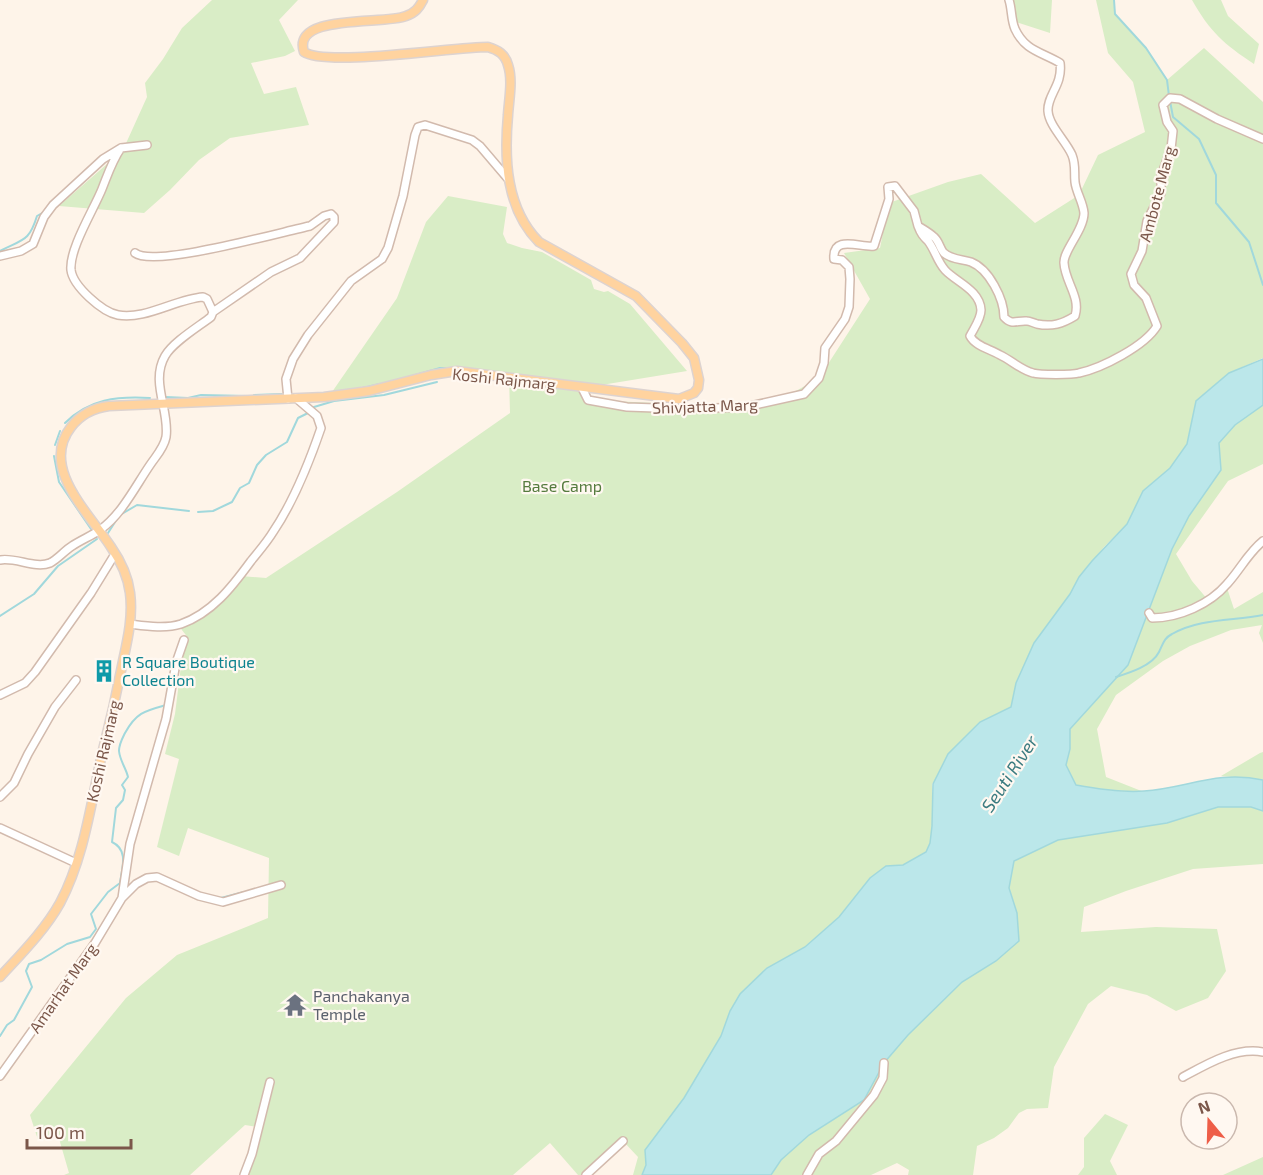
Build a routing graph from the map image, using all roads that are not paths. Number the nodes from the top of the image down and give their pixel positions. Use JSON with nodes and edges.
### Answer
{"nodes":[{"id":1,"x":423,"y":0,"type":"edge"},
{"id":2,"x":1009,"y":0,"type":"edge"},
{"id":3,"x":1263,"y":139,"type":"edge"},
{"id":4,"x":147,"y":145,"type":"dead end"},
{"id":5,"x":121,"y":148,"type":"junction"},
{"id":6,"x":509,"y":180,"type":"junction"},
{"id":7,"x":918,"y":226,"type":"junction"},
{"id":8,"x":135,"y":253,"type":"dead end"},
{"id":9,"x":0,"y":256,"type":"edge"},
{"id":10,"x":213,"y":312,"type":"junction"},
{"id":11,"x":582,"y":388,"type":"junction"},
{"id":12,"x":292,"y":399,"type":"junction"},
{"id":13,"x":161,"y":403,"type":"junction"},
{"id":14,"x":100,"y":530,"type":"junction"},
{"id":15,"x":1263,"y":541,"type":"edge"},
{"id":16,"x":115,"y":554,"type":"junction"},
{"id":17,"x":0,"y":560,"type":"edge"},
{"id":18,"x":1149,"y":613,"type":"dead end"},
{"id":19,"x":130,"y":624,"type":"junction"},
{"id":20,"x":184,"y":640,"type":"dead end"},
{"id":21,"x":76,"y":680,"type":"dead end"},
{"id":22,"x":0,"y":694,"type":"edge"},
{"id":23,"x":0,"y":796,"type":"edge"},
{"id":24,"x":0,"y":828,"type":"edge"},
{"id":25,"x":76,"y":863,"type":"junction"},
{"id":26,"x":281,"y":885,"type":"dead end"},
{"id":27,"x":122,"y":898,"type":"junction"},
{"id":28,"x":0,"y":977,"type":"edge"},
{"id":29,"x":1263,"y":1052,"type":"edge"},
{"id":30,"x":884,"y":1063,"type":"dead end"},
{"id":31,"x":0,"y":1076,"type":"edge"},
{"id":32,"x":1183,"y":1077,"type":"dead end"},
{"id":33,"x":270,"y":1082,"type":"dead end"},
{"id":34,"x":623,"y":1141,"type":"dead end"},
{"id":35,"x":244,"y":1175,"type":"edge"},
{"id":36,"x":586,"y":1175,"type":"edge"},
{"id":37,"x":807,"y":1175,"type":"edge"}],
"edges":[{"from":1,"to":6,"type":"main road","name":"Koshi Rajmarg"},
{"from":2,"to":7,"type":"street","name":"Shivjatta Marg"},
{"from":3,"to":7,"type":"street","name":"Ambote Marg"},
{"from":4,"to":5,"type":"street"},
{"from":5,"to":9,"type":"street"},
{"from":5,"to":10,"type":"street"},
{"from":6,"to":11,"type":"main road","name":"Koshi Rajmarg"},
{"from":6,"to":12,"type":"street"},
{"from":7,"to":11,"type":"street","name":"Shivjatta Marg"},
{"from":8,"to":10,"type":"street"},
{"from":10,"to":13,"type":"street"},
{"from":11,"to":12,"type":"main road","name":"Koshi Rajmarg"},
{"from":12,"to":13,"type":"main road","name":"Koshi Rajmarg"},
{"from":12,"to":19,"type":"street"},
{"from":13,"to":14,"type":"street"},
{"from":13,"to":14,"type":"main road","name":"Koshi Rajmarg"},
{"from":14,"to":16,"type":"main road","name":"Koshi Rajmarg"},
{"from":14,"to":17,"type":"street"},
{"from":15,"to":18,"type":"street"},
{"from":16,"to":19,"type":"main road","name":"Koshi Rajmarg"},
{"from":16,"to":22,"type":"street"},
{"from":19,"to":25,"type":"main road","name":"Koshi Rajmarg"},
{"from":20,"to":27,"type":"street"},
{"from":21,"to":23,"type":"street"},
{"from":24,"to":25,"type":"street"},
{"from":25,"to":28,"type":"main road","name":"Koshi Rajmarg"},
{"from":26,"to":27,"type":"street"},
{"from":27,"to":31,"type":"street","name":"Amarhat Marg"},
{"from":29,"to":32,"type":"street"},
{"from":30,"to":37,"type":"street"},
{"from":33,"to":35,"type":"street"},
{"from":34,"to":36,"type":"street"}]}
